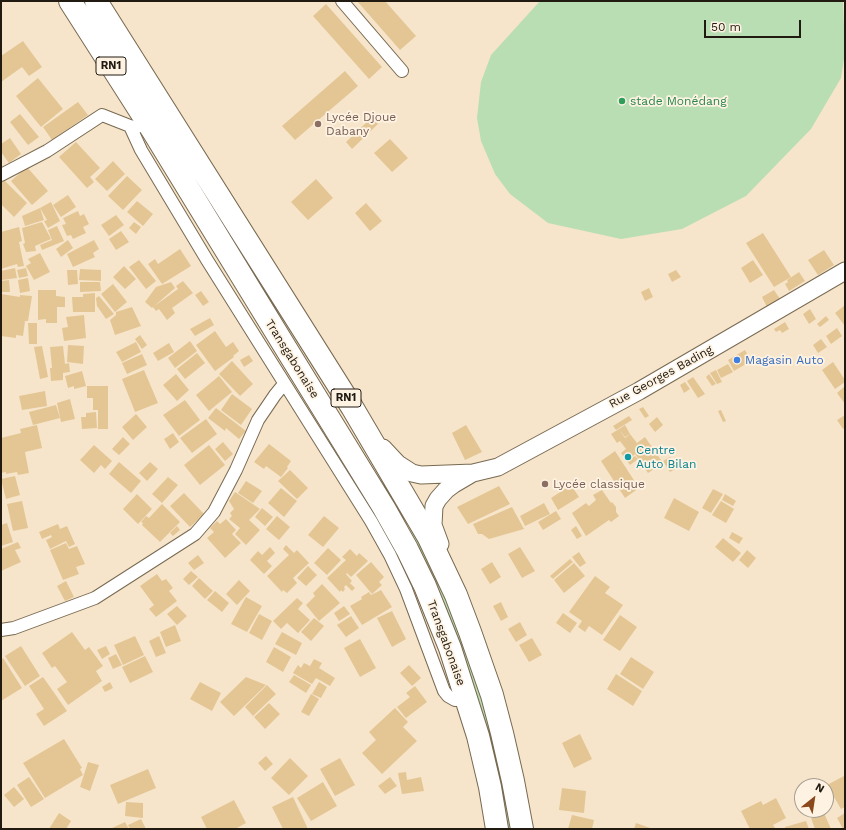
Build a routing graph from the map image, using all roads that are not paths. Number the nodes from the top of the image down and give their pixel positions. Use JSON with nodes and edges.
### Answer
{"nodes":[{"id":1,"x":70,"y":1,"type":"edge"},
{"id":2,"x":96,"y":1,"type":"edge"},
{"id":3,"x":342,"y":1,"type":"edge"},
{"id":4,"x":402,"y":71,"type":"dead end"},
{"id":5,"x":130,"y":126,"type":"junction"},
{"id":6,"x":153,"y":131,"type":"junction"},
{"id":7,"x":1,"y":175,"type":"edge"},
{"id":8,"x":216,"y":254,"type":"junction"},
{"id":9,"x":845,"y":271,"type":"edge"},
{"id":10,"x":284,"y":384,"type":"junction"},
{"id":11,"x":352,"y":407,"type":"junction"},
{"id":12,"x":473,"y":473,"type":"junction"},
{"id":13,"x":456,"y":595,"type":"junction"},
{"id":14,"x":1,"y":630,"type":"edge"},
{"id":15,"x":466,"y":698,"type":"junction"},
{"id":16,"x":498,"y":829,"type":"edge"},
{"id":17,"x":522,"y":829,"type":"edge"}],
"edges":[{"from":1,"to":6,"type":"highway","name":"Transgabonaise","number":"RN1"},
{"from":2,"to":11,"type":"highway","name":"Transgabonaise","number":"RN1"},
{"from":3,"to":4,"type":"street"},
{"from":5,"to":6,"type":"street"},
{"from":5,"to":7,"type":"street"},
{"from":5,"to":8,"type":"street"},
{"from":6,"to":8,"type":"highway","name":"Transgabonaise","number":"RN1"},
{"from":8,"to":10,"type":"street"},
{"from":8,"to":15,"type":"highway","name":"Transgabonaise","number":"RN1"},
{"from":9,"to":12,"type":"street","name":"Rue Georges Bading"},
{"from":10,"to":14,"type":"street"},
{"from":10,"to":15,"type":"street"},
{"from":11,"to":12,"type":"street"},
{"from":11,"to":13,"type":"highway","name":"Transgabonaise","number":"RN1"},
{"from":12,"to":13,"type":"street"},
{"from":13,"to":17,"type":"highway","name":"Transgabonaise","number":"RN1"},
{"from":15,"to":16,"type":"highway","name":"Transgabonaise","number":"RN1"}]}
